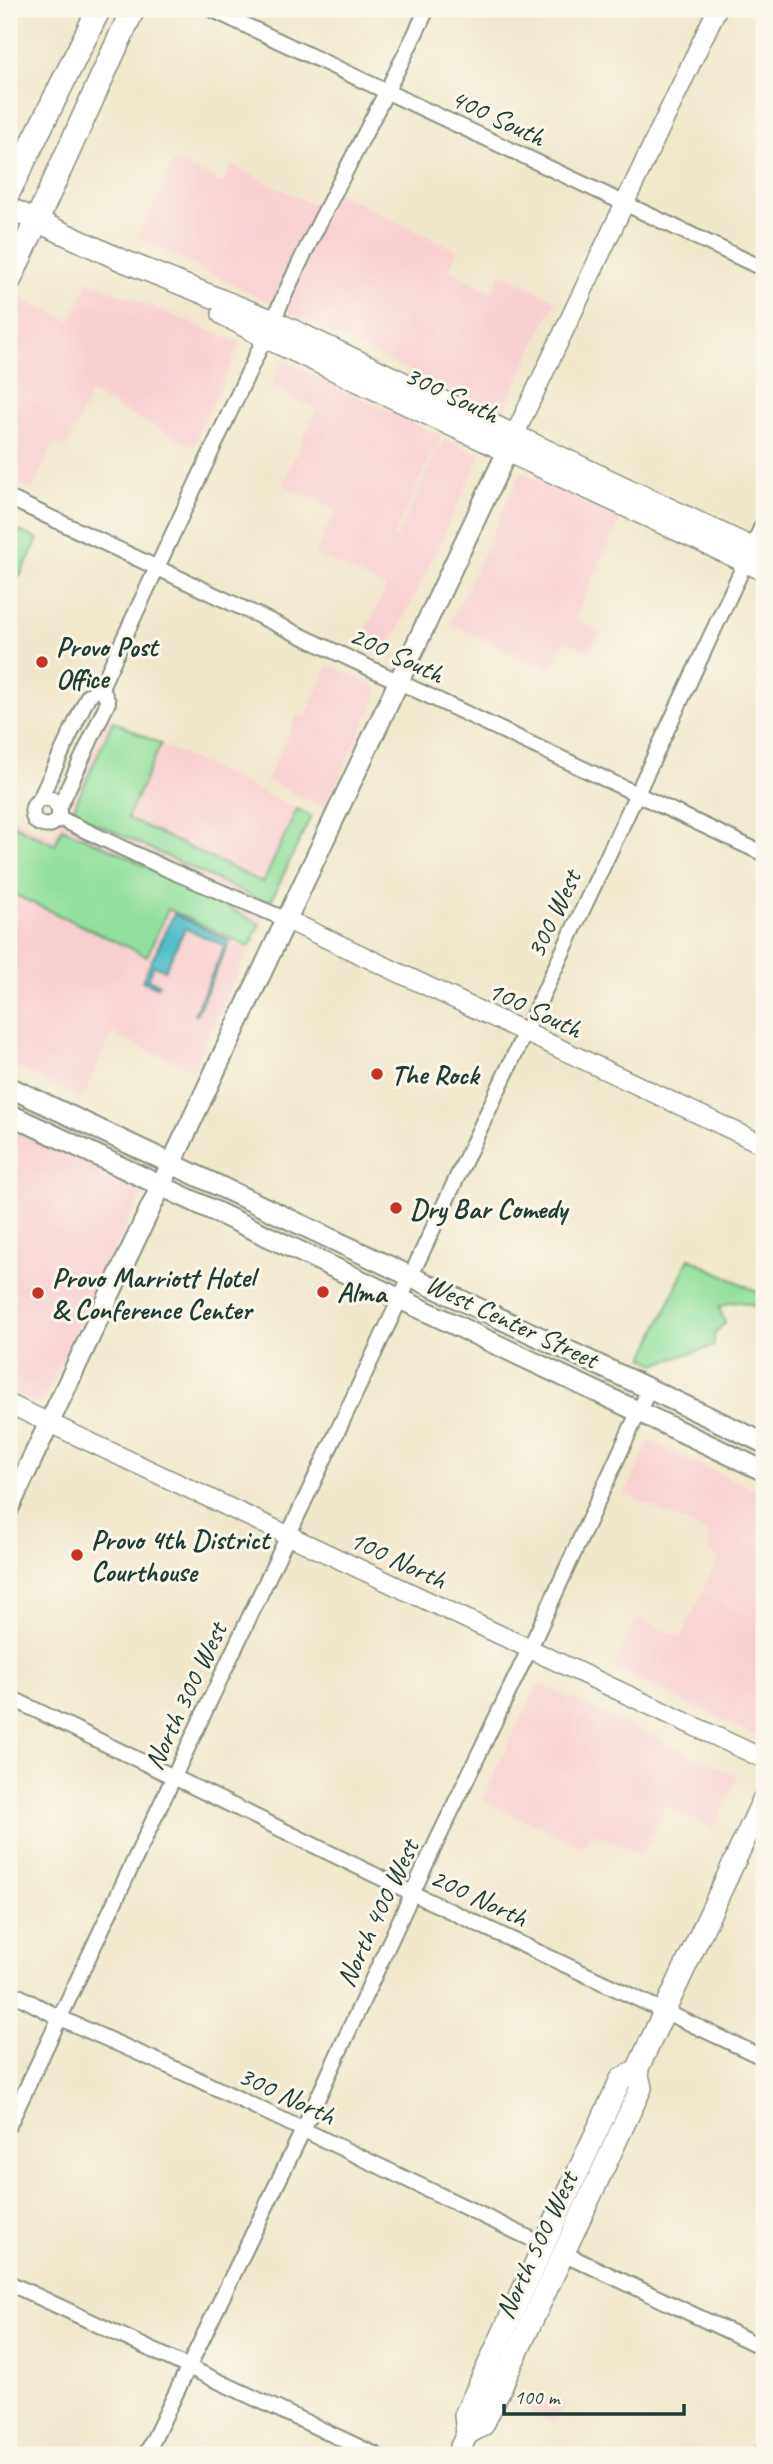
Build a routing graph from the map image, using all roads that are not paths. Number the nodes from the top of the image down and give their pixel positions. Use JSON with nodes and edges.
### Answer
{"nodes":[{"id":1,"x":99,"y":9,"type":"edge"},
{"id":2,"x":134,"y":9,"type":"edge"},
{"id":3,"x":211,"y":9,"type":"edge"},
{"id":4,"x":428,"y":9,"type":"edge"},
{"id":5,"x":717,"y":9,"type":"edge"},
{"id":6,"x":387,"y":93,"type":"junction"},
{"id":7,"x":9,"y":191,"type":"edge"},
{"id":8,"x":625,"y":203,"type":"junction"},
{"id":9,"x":9,"y":208,"type":"edge"},
{"id":10,"x":37,"y":221,"type":"junction"},
{"id":11,"x":764,"y":269,"type":"edge"},
{"id":12,"x":9,"y":281,"type":"edge"},
{"id":13,"x":269,"y":329,"type":"junction"},
{"id":14,"x":511,"y":443,"type":"junction"},
{"id":15,"x":9,"y":498,"type":"edge"},
{"id":16,"x":764,"y":522,"type":"edge"},
{"id":17,"x":757,"y":558,"type":"edge"},
{"id":18,"x":157,"y":568,"type":"junction"},
{"id":19,"x":398,"y":681,"type":"junction"},
{"id":20,"x":101,"y":688,"type":"junction"},
{"id":21,"x":636,"y":794,"type":"junction"},
{"id":22,"x":40,"y":799,"type":"junction"},
{"id":23,"x":59,"y":813,"type":"junction"},
{"id":24,"x":764,"y":854,"type":"edge"},
{"id":25,"x":285,"y":919,"type":"junction"},
{"id":26,"x":524,"y":1033,"type":"junction"},
{"id":27,"x":9,"y":1087,"type":"edge"},
{"id":28,"x":9,"y":1114,"type":"edge"},
{"id":29,"x":764,"y":1145,"type":"edge"},
{"id":30,"x":172,"y":1164,"type":"junction"},
{"id":31,"x":161,"y":1186,"type":"junction"},
{"id":32,"x":406,"y":1287,"type":"junction"},
{"id":33,"x":649,"y":1389,"type":"junction"},
{"id":34,"x":9,"y":1404,"type":"edge"},
{"id":35,"x":639,"y":1412,"type":"junction"},
{"id":36,"x":49,"y":1423,"type":"junction"},
{"id":37,"x":764,"y":1443,"type":"edge"},
{"id":38,"x":764,"y":1471,"type":"edge"},
{"id":39,"x":9,"y":1507,"type":"edge"},
{"id":40,"x":287,"y":1535,"type":"junction"},
{"id":41,"x":529,"y":1650,"type":"junction"},
{"id":42,"x":9,"y":1697,"type":"edge"},
{"id":43,"x":764,"y":1759,"type":"edge"},
{"id":44,"x":174,"y":1779,"type":"junction"},
{"id":45,"x":764,"y":1798,"type":"edge"},
{"id":46,"x":412,"y":1893,"type":"junction"},
{"id":47,"x":9,"y":1991,"type":"edge"},
{"id":48,"x":664,"y":2011,"type":"junction"},
{"id":49,"x":60,"y":2018,"type":"junction"},
{"id":50,"x":764,"y":2058,"type":"edge"},
{"id":51,"x":9,"y":2125,"type":"edge"},
{"id":52,"x":303,"y":2130,"type":"junction"},
{"id":53,"x":553,"y":2249,"type":"junction"},
{"id":54,"x":9,"y":2283,"type":"edge"},
{"id":55,"x":764,"y":2348,"type":"edge"},
{"id":56,"x":187,"y":2367,"type":"junction"},
{"id":57,"x":764,"y":2448,"type":"edge"},
{"id":58,"x":146,"y":2455,"type":"edge"},
{"id":59,"x":376,"y":2455,"type":"edge"},
{"id":60,"x":457,"y":2455,"type":"edge"},
{"id":61,"x":761,"y":2455,"type":"edge"}],
"edges":[{"from":1,"to":7,"type":"highway"},
{"from":2,"to":10,"type":"highway"},
{"from":3,"to":6,"type":"street","name":"400 South"},
{"from":4,"to":6,"type":"street"},
{"from":5,"to":8,"type":"street"},
{"from":6,"to":8,"type":"street","name":"400 South"},
{"from":6,"to":13,"type":"street"},
{"from":8,"to":11,"type":"street","name":"400 South"},
{"from":8,"to":14,"type":"street"},
{"from":9,"to":10,"type":"main road","name":"300 South"},
{"from":10,"to":12,"type":"highway"},
{"from":10,"to":13,"type":"main road","name":"300 South"},
{"from":13,"to":14,"type":"main road","name":"300 South"},
{"from":13,"to":18,"type":"street"},
{"from":14,"to":17,"type":"main road","name":"300 South"},
{"from":14,"to":19,"type":"main road"},
{"from":15,"to":18,"type":"street","name":"200 South"},
{"from":16,"to":17,"type":"street","name":"300 West"},
{"from":17,"to":21,"type":"street","name":"300 West"},
{"from":18,"to":19,"type":"street","name":"200 South"},
{"from":18,"to":20,"type":"street"},
{"from":19,"to":21,"type":"street","name":"200 South"},
{"from":19,"to":25,"type":"main road"},
{"from":20,"to":22,"type":"street"},
{"from":20,"to":23,"type":"street"},
{"from":21,"to":24,"type":"street","name":"200 South"},
{"from":21,"to":26,"type":"street","name":"300 West"},
{"from":22,"to":23,"type":"street"},
{"from":22,"to":23,"type":"street"},
{"from":23,"to":25,"type":"street"},
{"from":25,"to":26,"type":"street","name":"100 South"},
{"from":25,"to":30,"type":"main road"},
{"from":26,"to":29,"type":"street","name":"100 South"},
{"from":26,"to":32,"type":"street","name":"300 West"},
{"from":27,"to":30,"type":"main road","name":"West Center Street"},
{"from":28,"to":31,"type":"main road","name":"West Center Street"},
{"from":30,"to":31,"type":"main road"},
{"from":30,"to":32,"type":"main road","name":"West Center Street"},
{"from":31,"to":32,"type":"main road","name":"West Center Street"},
{"from":31,"to":36,"type":"main road"},
{"from":32,"to":33,"type":"main road","name":"West Center Street"},
{"from":32,"to":35,"type":"main road","name":"West Center Street"},
{"from":32,"to":40,"type":"street","name":"North 300 West"},
{"from":33,"to":35,"type":"street","name":"North 400 West"},
{"from":33,"to":37,"type":"main road","name":"West Center Street"},
{"from":34,"to":36,"type":"street","name":"100 North"},
{"from":35,"to":38,"type":"main road","name":"West Center Street"},
{"from":35,"to":41,"type":"street","name":"North 400 West"},
{"from":36,"to":39,"type":"main road"},
{"from":36,"to":40,"type":"street","name":"100 North"},
{"from":40,"to":41,"type":"street","name":"100 North"},
{"from":40,"to":44,"type":"street","name":"North 300 West"},
{"from":41,"to":43,"type":"street","name":"100 North"},
{"from":41,"to":46,"type":"street","name":"North 400 West"},
{"from":42,"to":44,"type":"street","name":"200 North"},
{"from":44,"to":46,"type":"street","name":"200 North"},
{"from":44,"to":49,"type":"street","name":"North 300 West"},
{"from":45,"to":48,"type":"main road","name":"North 500 West"},
{"from":46,"to":48,"type":"street","name":"200 North"},
{"from":46,"to":52,"type":"street","name":"North 400 West"},
{"from":47,"to":49,"type":"street","name":"300 North"},
{"from":48,"to":50,"type":"street","name":"200 North"},
{"from":48,"to":53,"type":"main road","name":"North 500 West"},
{"from":49,"to":51,"type":"street","name":"North 300 West"},
{"from":49,"to":52,"type":"street","name":"300 North"},
{"from":52,"to":53,"type":"street","name":"300 North"},
{"from":52,"to":56,"type":"street","name":"North 400 West"},
{"from":53,"to":55,"type":"street","name":"300 North"},
{"from":53,"to":60,"type":"main road","name":"North 500 West"},
{"from":54,"to":56,"type":"street"},
{"from":56,"to":58,"type":"street","name":"North 400 West"},
{"from":56,"to":59,"type":"street"},
{"from":57,"to":61,"type":"street"}]}
